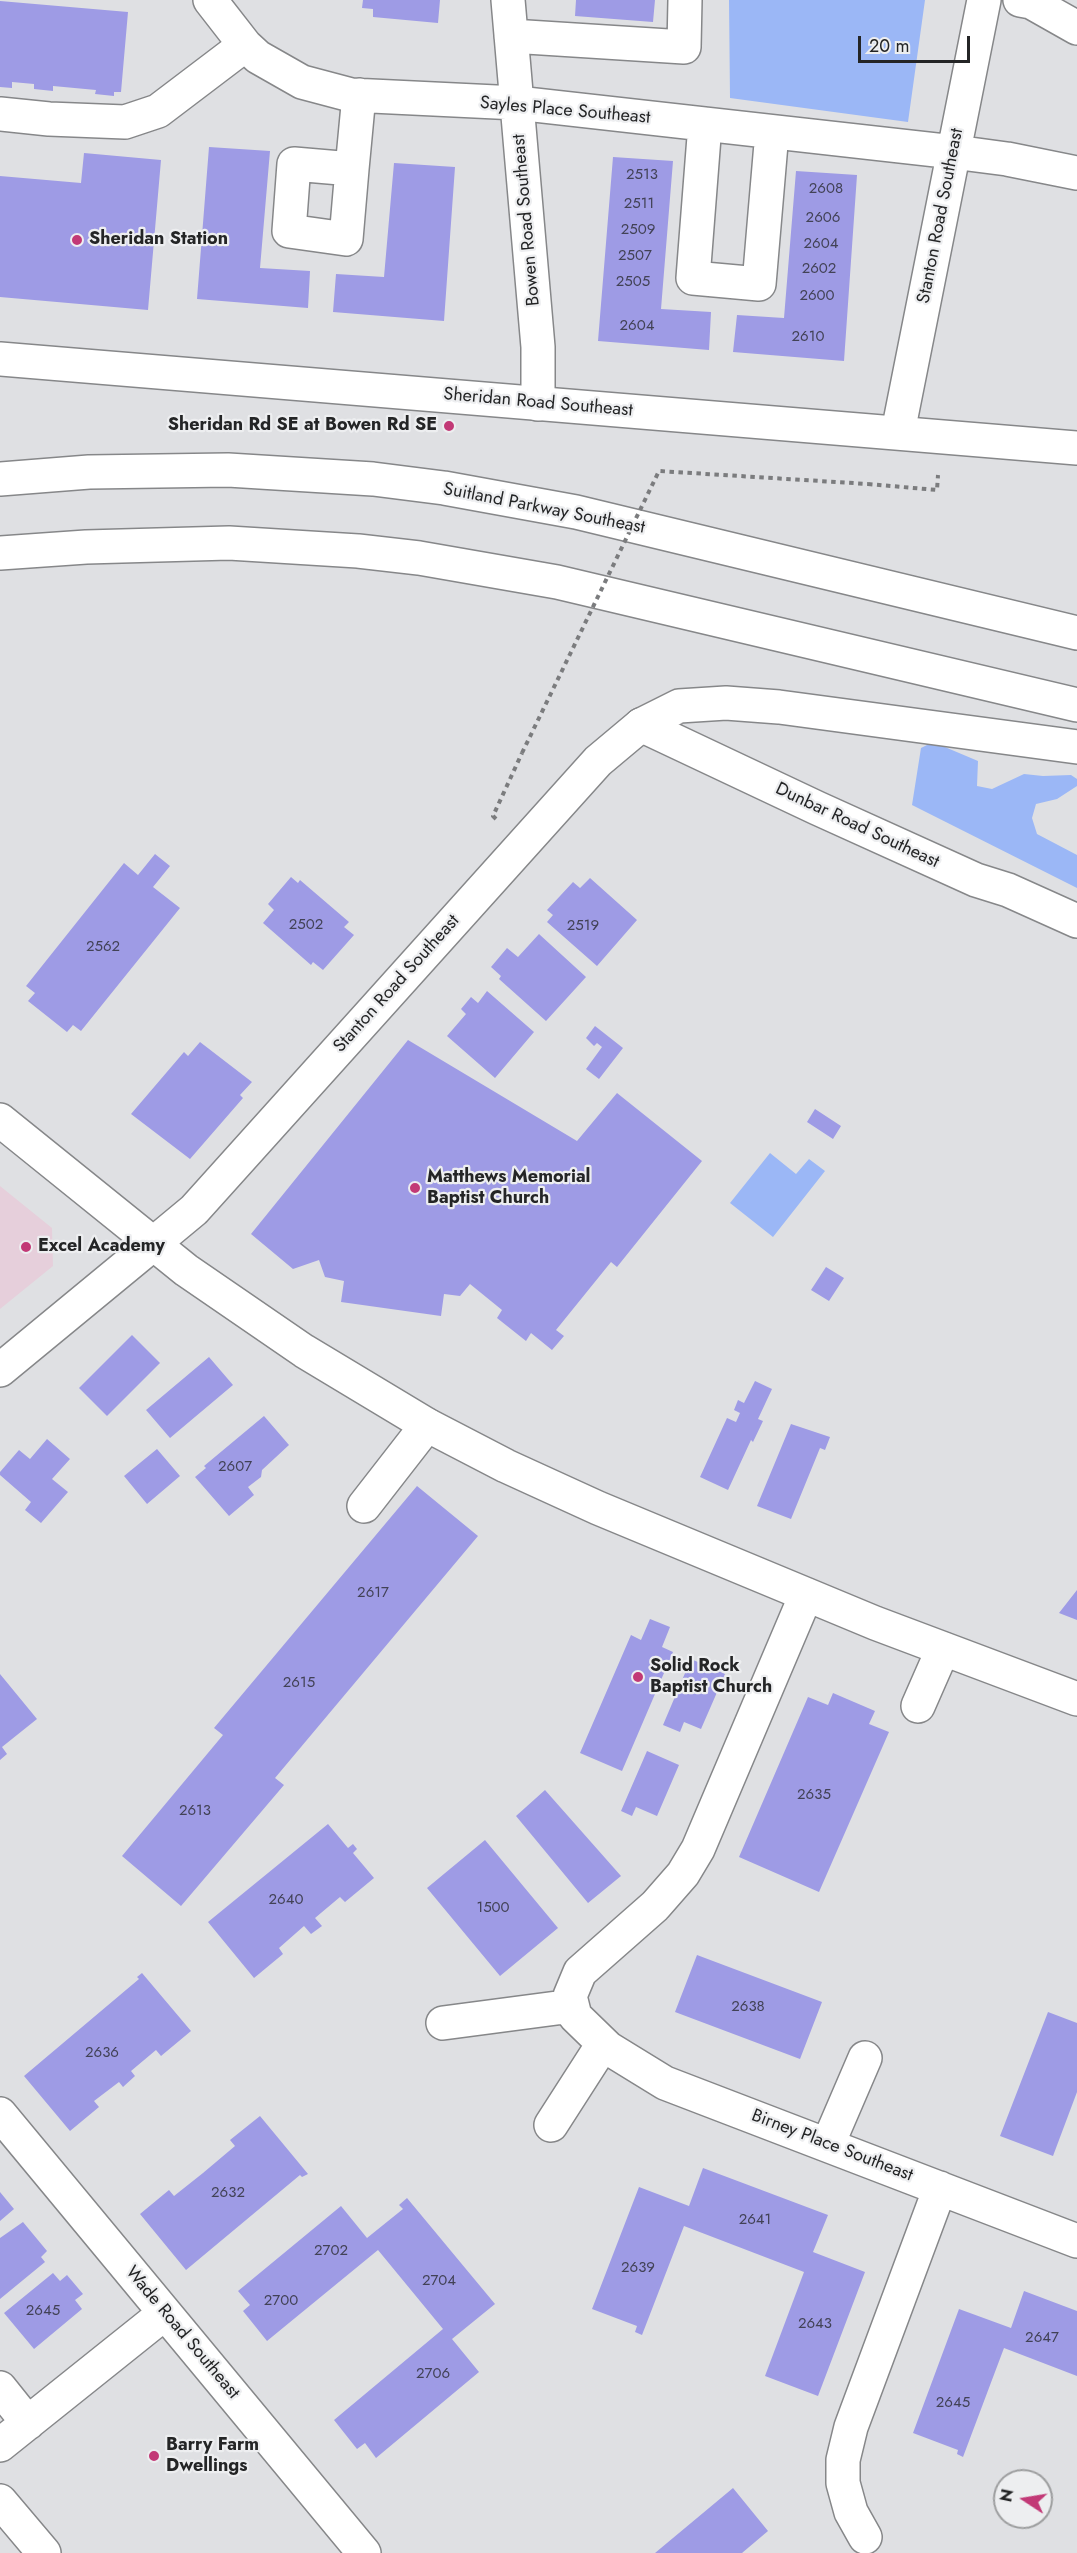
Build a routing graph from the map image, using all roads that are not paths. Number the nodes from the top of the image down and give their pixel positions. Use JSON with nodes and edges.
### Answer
{"nodes":[{"id":1,"x":210,"y":0,"type":"edge"},
{"id":2,"x":508,"y":0,"type":"edge"},
{"id":3,"x":685,"y":0,"type":"edge"},
{"id":4,"x":984,"y":0,"type":"edge"},
{"id":5,"x":1020,"y":0,"type":"edge"},
{"id":6,"x":1077,"y":28,"type":"edge"},
{"id":7,"x":511,"y":36,"type":"junction"},
{"id":8,"x":245,"y":45,"type":"junction"},
{"id":9,"x":359,"y":95,"type":"junction"},
{"id":10,"x":517,"y":103,"type":"junction"},
{"id":11,"x":0,"y":114,"type":"edge"},
{"id":12,"x":705,"y":124,"type":"junction"},
{"id":13,"x":772,"y":132,"type":"junction"},
{"id":14,"x":954,"y":152,"type":"junction"},
{"id":15,"x":352,"y":169,"type":"dead end"},
{"id":16,"x":1077,"y":173,"type":"edge"},
{"id":17,"x":0,"y":358,"type":"edge"},
{"id":18,"x":538,"y":404,"type":"junction"},
{"id":19,"x":898,"y":432,"type":"junction"},
{"id":20,"x":1077,"y":448,"type":"edge"},
{"id":21,"x":0,"y":479,"type":"edge"},
{"id":22,"x":0,"y":553,"type":"edge"},
{"id":23,"x":1077,"y":633,"type":"edge"},
{"id":24,"x":1077,"y":705,"type":"edge"},
{"id":25,"x":641,"y":725,"type":"junction"},
{"id":26,"x":1077,"y":747,"type":"edge"},
{"id":27,"x":1077,"y":921,"type":"edge"},
{"id":28,"x":0,"y":1120,"type":"edge"},
{"id":29,"x":153,"y":1244,"type":"junction"},
{"id":30,"x":0,"y":1370,"type":"edge"},
{"id":31,"x":427,"y":1425,"type":"junction"},
{"id":32,"x":364,"y":1506,"type":"dead end"},
{"id":33,"x":806,"y":1595,"type":"junction"},
{"id":34,"x":943,"y":1649,"type":"junction"},
{"id":35,"x":1077,"y":1699,"type":"edge"},
{"id":36,"x":918,"y":1706,"type":"dead end"},
{"id":37,"x":572,"y":2007,"type":"junction"},
{"id":38,"x":443,"y":2023,"type":"dead end"},
{"id":39,"x":599,"y":2040,"type":"junction"},
{"id":40,"x":865,"y":2058,"type":"dead end"},
{"id":41,"x":0,"y":2114,"type":"edge"},
{"id":42,"x":551,"y":2125,"type":"dead end"},
{"id":43,"x":828,"y":2144,"type":"junction"},
{"id":44,"x":940,"y":2188,"type":"junction"},
{"id":45,"x":1077,"y":2241,"type":"edge"},
{"id":46,"x":165,"y":2313,"type":"junction"},
{"id":47,"x":0,"y":2388,"type":"edge"},
{"id":48,"x":28,"y":2423,"type":"junction"},
{"id":49,"x":0,"y":2445,"type":"edge"},
{"id":50,"x":0,"y":2501,"type":"edge"},
{"id":51,"x":865,"y":2537,"type":"dead end"},
{"id":52,"x":44,"y":2553,"type":"edge"},
{"id":53,"x":364,"y":2553,"type":"edge"}],
"edges":[{"from":1,"to":8,"type":"main road","name":"Sayles Place Southeast"},
{"from":2,"to":7,"type":"main road","name":"Bowen Road Southeast"},
{"from":3,"to":7,"type":"main road"},
{"from":4,"to":14,"type":"main road","name":"Stanton Road Southeast"},
{"from":5,"to":6,"type":"main road"},
{"from":7,"to":10,"type":"main road","name":"Bowen Road Southeast"},
{"from":8,"to":9,"type":"main road","name":"Sayles Place Southeast"},
{"from":8,"to":11,"type":"main road"},
{"from":9,"to":10,"type":"main road","name":"Sayles Place Southeast"},
{"from":9,"to":15,"type":"main road"},
{"from":10,"to":12,"type":"main road","name":"Sayles Place Southeast"},
{"from":10,"to":18,"type":"main road","name":"Bowen Road Southeast"},
{"from":12,"to":13,"type":"main road","name":"Sayles Place Southeast"},
{"from":12,"to":13,"type":"main road"},
{"from":13,"to":14,"type":"main road","name":"Sayles Place Southeast"},
{"from":14,"to":16,"type":"main road","name":"Sayles Place Southeast"},
{"from":14,"to":19,"type":"main road","name":"Stanton Road Southeast"},
{"from":17,"to":18,"type":"main road","name":"Sheridan Road Southeast"},
{"from":18,"to":19,"type":"main road","name":"Sheridan Road Southeast"},
{"from":19,"to":20,"type":"main road","name":"Sheridan Road Southeast"},
{"from":21,"to":23,"type":"main road","name":"Suitland Parkway Southeast"},
{"from":22,"to":24,"type":"main road"},
{"from":25,"to":26,"type":"main road","name":"Stanton Road Southeast"},
{"from":25,"to":27,"type":"main road","name":"Dunbar Road Southeast"},
{"from":25,"to":29,"type":"main road","name":"Stanton Road Southeast"},
{"from":28,"to":29,"type":"main road"},
{"from":29,"to":30,"type":"main road","name":"Stanton Road Southeast"},
{"from":29,"to":31,"type":"main road"},
{"from":31,"to":32,"type":"main road"},
{"from":31,"to":33,"type":"main road"},
{"from":33,"to":34,"type":"main road"},
{"from":33,"to":37,"type":"main road"},
{"from":34,"to":35,"type":"main road"},
{"from":34,"to":36,"type":"main road"},
{"from":37,"to":38,"type":"main road"},
{"from":37,"to":39,"type":"main road","name":"Birney Place Southeast"},
{"from":39,"to":42,"type":"main road"},
{"from":39,"to":43,"type":"main road","name":"Birney Place Southeast"},
{"from":40,"to":43,"type":"main road"},
{"from":41,"to":46,"type":"main road","name":"Wade Road Southeast"},
{"from":43,"to":44,"type":"main road","name":"Birney Place Southeast"},
{"from":44,"to":45,"type":"main road","name":"Birney Place Southeast"},
{"from":44,"to":51,"type":"main road"},
{"from":46,"to":48,"type":"main road"},
{"from":46,"to":53,"type":"main road","name":"Wade Road Southeast"},
{"from":47,"to":48,"type":"main road"},
{"from":48,"to":49,"type":"main road"},
{"from":50,"to":52,"type":"main road"}]}
